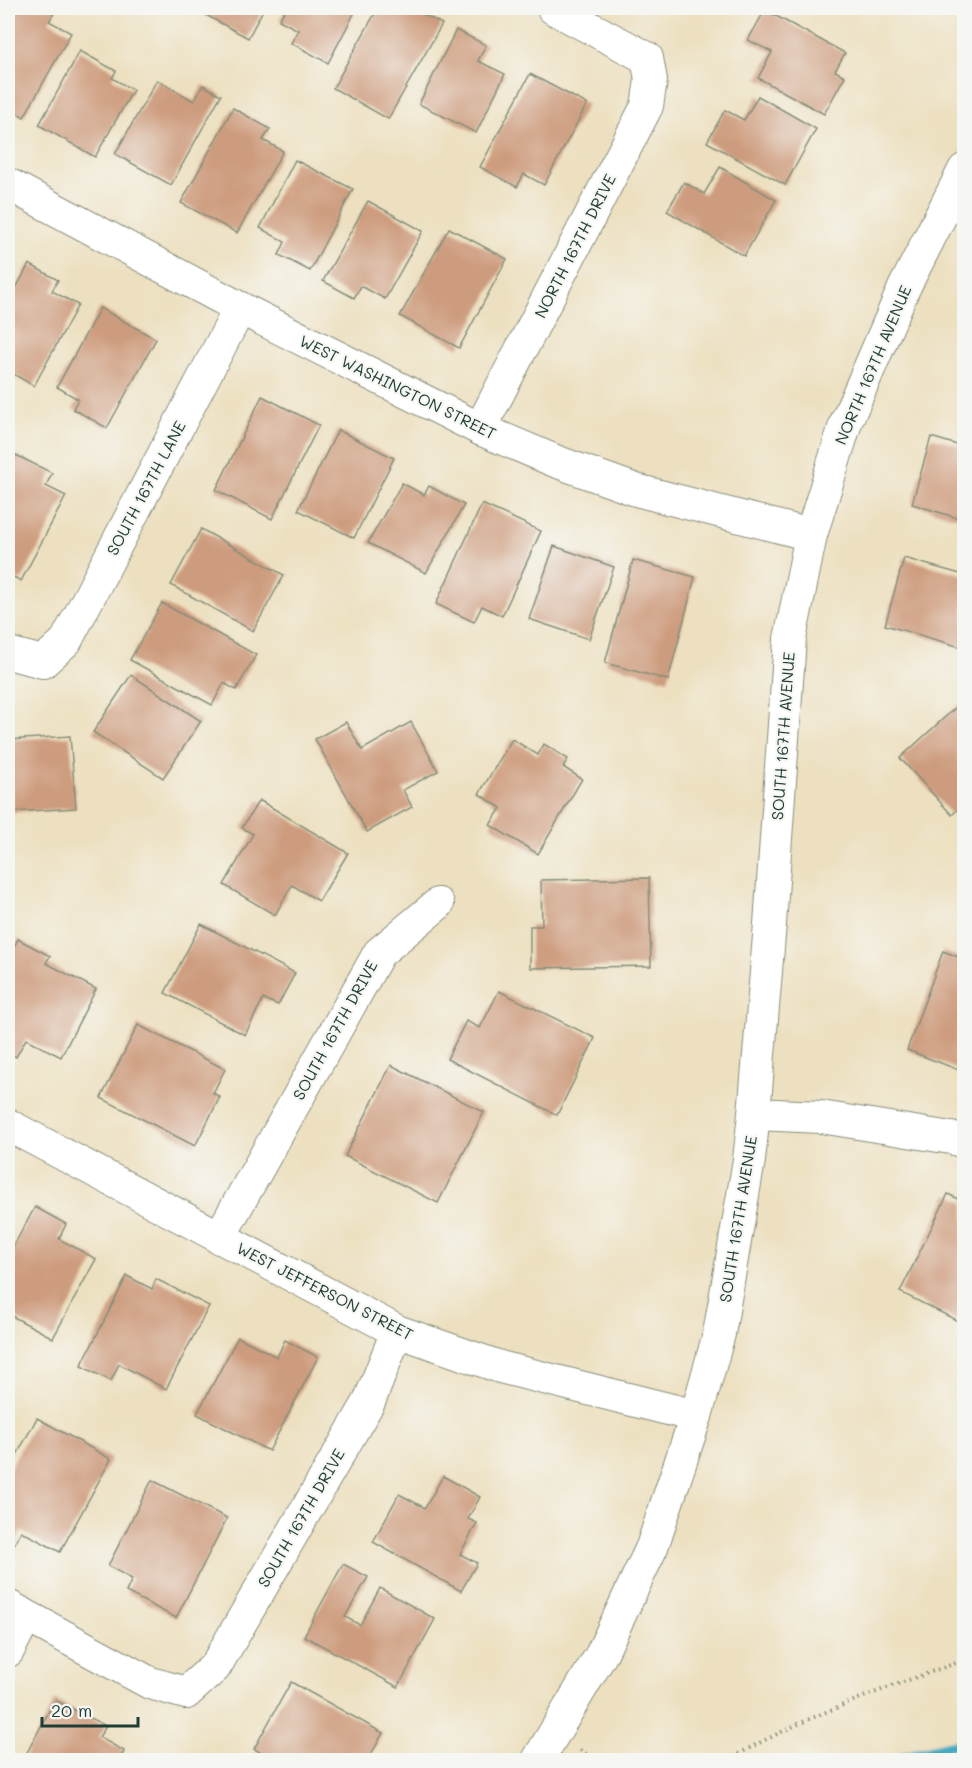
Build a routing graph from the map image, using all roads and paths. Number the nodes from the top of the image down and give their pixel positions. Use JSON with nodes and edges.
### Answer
{"nodes":[{"id":1,"x":553,"y":8,"type":"edge"},
{"id":2,"x":964,"y":170,"type":"edge"},
{"id":3,"x":8,"y":184,"type":"edge"},
{"id":4,"x":240,"y":308,"type":"junction"},
{"id":5,"x":480,"y":429,"type":"junction"},
{"id":6,"x":811,"y":536,"type":"junction"},
{"id":7,"x":790,"y":639,"type":"joint"},
{"id":8,"x":8,"y":653,"type":"edge"},
{"id":9,"x":438,"y":903,"type":"dead end"},
{"id":10,"x":754,"y":1114,"type":"junction"},
{"id":11,"x":8,"y":1125,"type":"edge"},
{"id":12,"x":964,"y":1142,"type":"edge"},
{"id":13,"x":219,"y":1238,"type":"junction"},
{"id":14,"x":397,"y":1331,"type":"junction"},
{"id":15,"x":696,"y":1416,"type":"junction"},
{"id":16,"x":17,"y":1611,"type":"edge"},
{"id":17,"x":8,"y":1650,"type":"edge"},
{"id":18,"x":964,"y":1660,"type":"edge"},
{"id":19,"x":538,"y":1761,"type":"edge"},
{"id":20,"x":728,"y":1761,"type":"edge"}],
"edges":[{"from":1,"to":5,"type":"street","name":"NORTH 167TH DRIVE"},
{"from":2,"to":6,"type":"street","name":"NORTH 167TH AVENUE"},
{"from":3,"to":4,"type":"street","name":"WEST WASHINGTON STREET"},
{"from":4,"to":5,"type":"street","name":"WEST WASHINGTON STREET"},
{"from":4,"to":8,"type":"street","name":"SOUTH 167TH LANE"},
{"from":5,"to":6,"type":"street","name":"WEST WASHINGTON STREET"},
{"from":6,"to":7,"type":"street","name":"NORTH 167TH AVENUE"},
{"from":7,"to":10,"type":"street","name":"SOUTH 167TH AVENUE"},
{"from":9,"to":13,"type":"street","name":"SOUTH 167TH DRIVE"},
{"from":10,"to":12,"type":"street"},
{"from":10,"to":15,"type":"street","name":"SOUTH 167TH AVENUE"},
{"from":11,"to":13,"type":"street","name":"WEST JEFFERSON STREET"},
{"from":13,"to":14,"type":"street","name":"WEST JEFFERSON STREET"},
{"from":14,"to":15,"type":"street","name":"WEST JEFFERSON STREET"},
{"from":14,"to":16,"type":"street","name":"SOUTH 167TH DRIVE"},
{"from":15,"to":19,"type":"street","name":"SOUTH 167TH AVENUE"},
{"from":16,"to":17,"type":"street"},
{"from":18,"to":20,"type":"path"}]}
